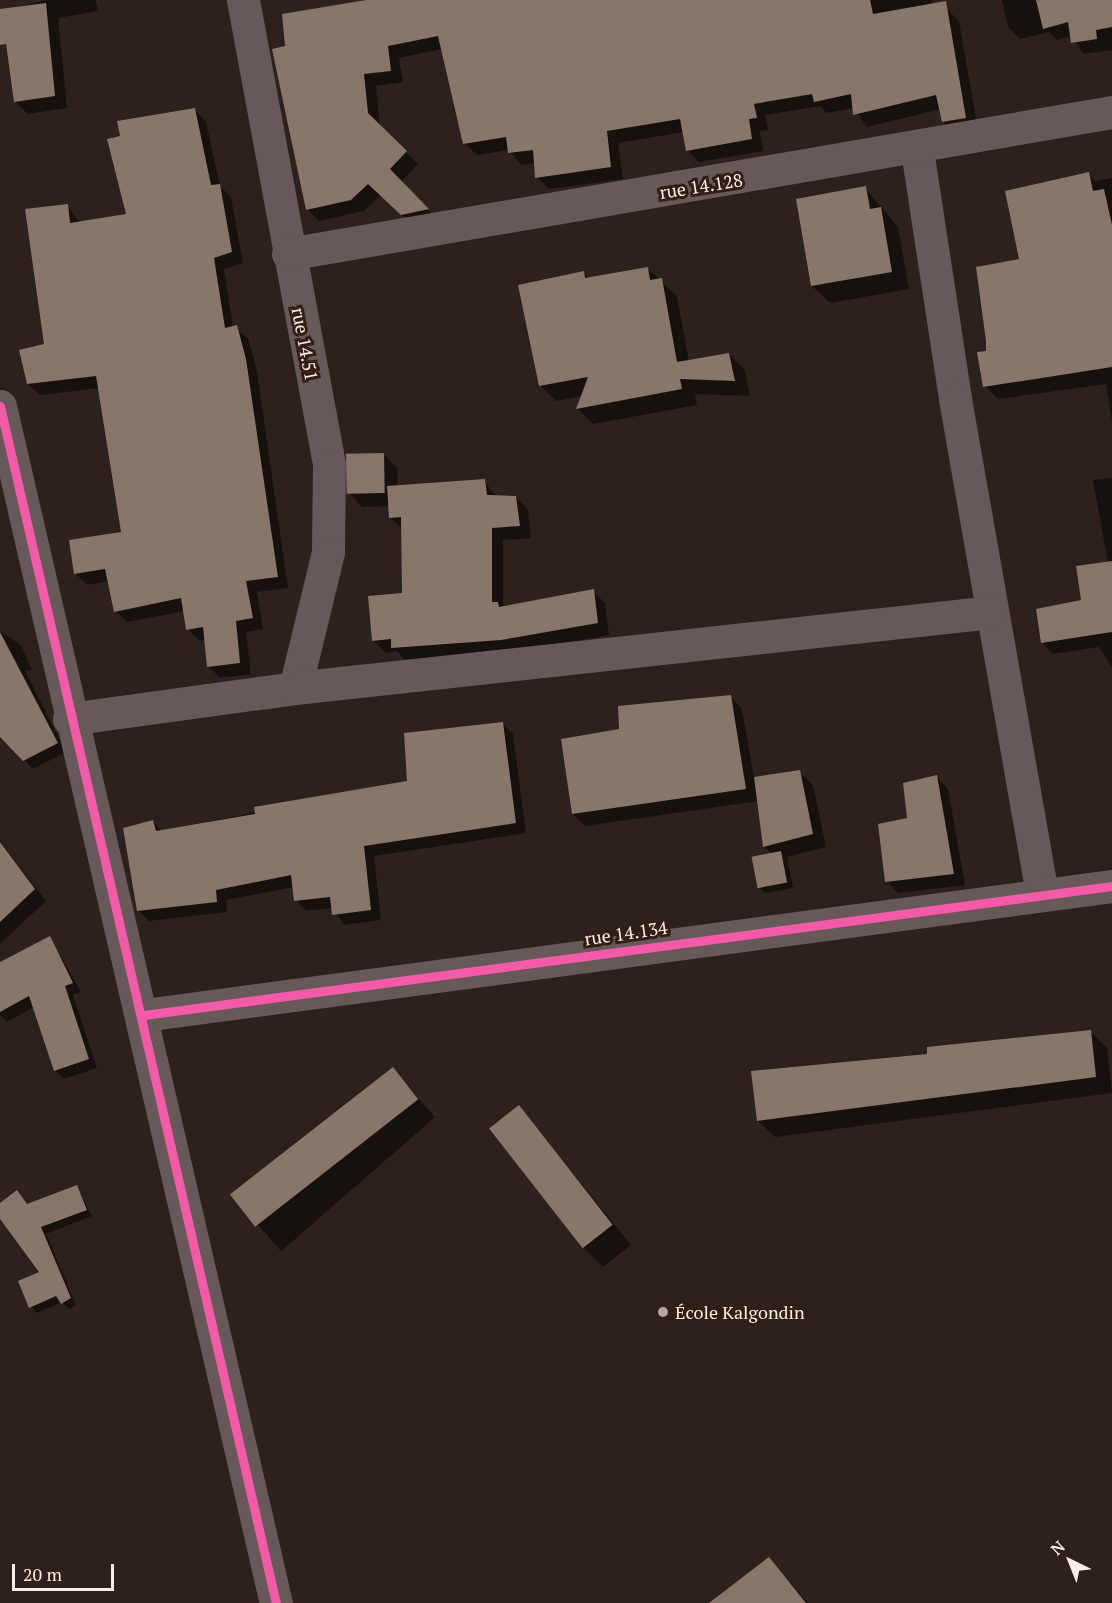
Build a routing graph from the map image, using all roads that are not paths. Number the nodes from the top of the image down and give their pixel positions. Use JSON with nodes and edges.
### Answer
{"nodes":[{"id":1,"x":243,"y":0,"type":"edge"},
{"id":2,"x":1112,"y":112,"type":"edge"},
{"id":3,"x":917,"y":150,"type":"junction"},
{"id":4,"x":288,"y":254,"type":"junction"},
{"id":5,"x":0,"y":406,"type":"edge"},
{"id":6,"x":991,"y":612,"type":"junction"},
{"id":7,"x":295,"y":688,"type":"junction"},
{"id":8,"x":69,"y":720,"type":"junction"},
{"id":9,"x":1112,"y":886,"type":"edge"},
{"id":10,"x":1042,"y":894,"type":"junction"},
{"id":11,"x":144,"y":1015,"type":"junction"},
{"id":12,"x":276,"y":1603,"type":"edge"}],
"edges":[{"from":1,"to":4,"type":"street","name":"rue 14.51"},
{"from":2,"to":3,"type":"street","name":"rue 14.128"},
{"from":3,"to":4,"type":"street","name":"rue 14.128"},
{"from":3,"to":6,"type":"street"},
{"from":4,"to":7,"type":"street","name":"rue 14.51"},
{"from":5,"to":8,"type":"street"},
{"from":6,"to":7,"type":"street"},
{"from":6,"to":10,"type":"street"},
{"from":7,"to":8,"type":"street"},
{"from":8,"to":11,"type":"street"},
{"from":9,"to":10,"type":"street","name":"rue 14.134"},
{"from":10,"to":11,"type":"street","name":"rue 14.134"},
{"from":11,"to":12,"type":"street"}]}
